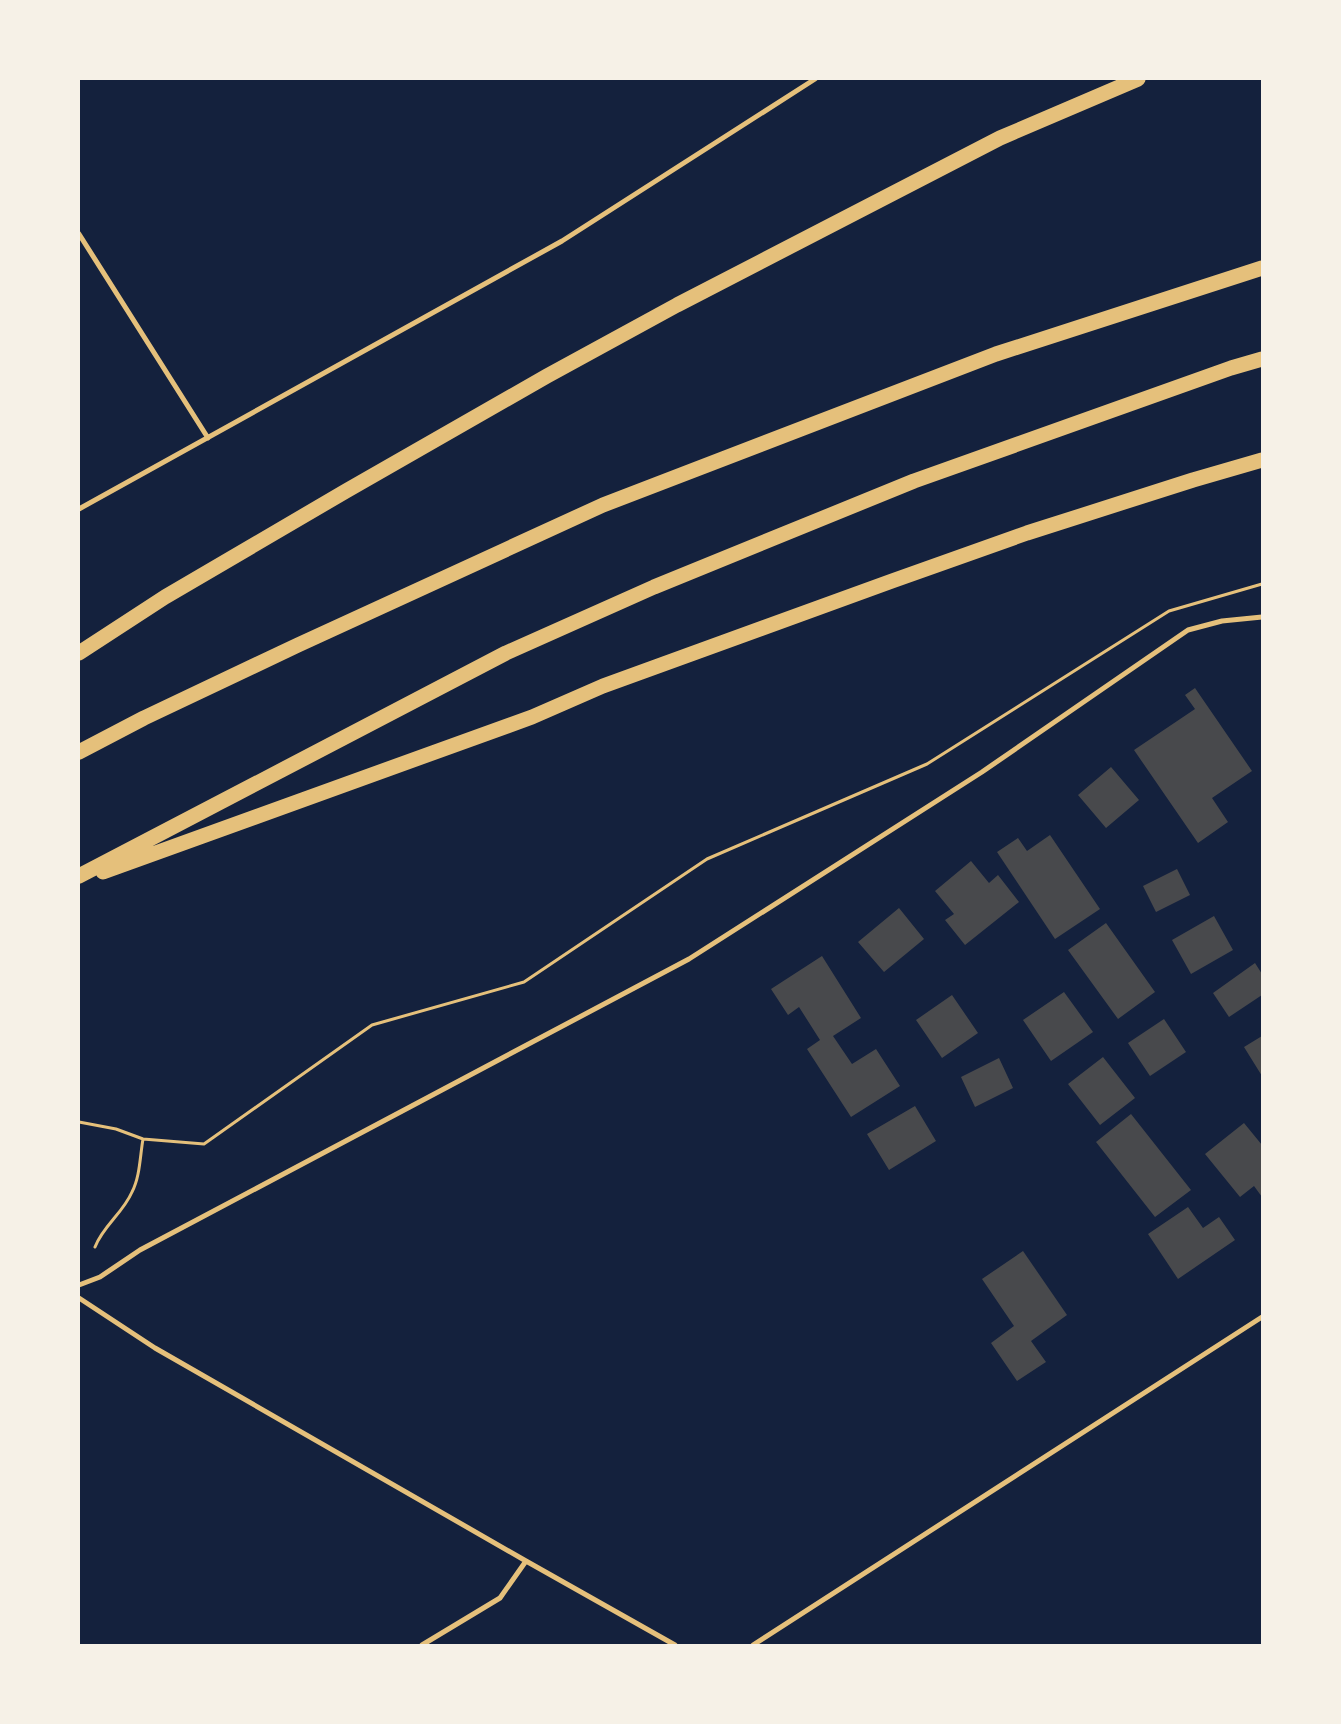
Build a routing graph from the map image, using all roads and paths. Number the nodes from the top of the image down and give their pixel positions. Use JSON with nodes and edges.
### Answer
{"nodes":[{"id":1,"x":815,"y":79,"type":"edge"},
{"id":2,"x":1138,"y":79,"type":"edge"},
{"id":3,"x":79,"y":234,"type":"edge"},
{"id":4,"x":1262,"y":268,"type":"edge"},
{"id":5,"x":1262,"y":359,"type":"edge"},
{"id":6,"x":208,"y":438,"type":"junction"},
{"id":7,"x":1262,"y":460,"type":"edge"},
{"id":8,"x":79,"y":509,"type":"edge"},
{"id":9,"x":1262,"y":584,"type":"edge"},
{"id":10,"x":1262,"y":617,"type":"edge"},
{"id":11,"x":79,"y":653,"type":"edge"},
{"id":12,"x":79,"y":752,"type":"edge"},
{"id":13,"x":79,"y":876,"type":"edge"},
{"id":14,"x":79,"y":881,"type":"edge"},
{"id":15,"x":79,"y":1122,"type":"edge"},
{"id":16,"x":143,"y":1139,"type":"junction"},
{"id":17,"x":95,"y":1246,"type":"dead end"},
{"id":18,"x":79,"y":1284,"type":"edge"},
{"id":19,"x":79,"y":1298,"type":"edge"},
{"id":20,"x":1262,"y":1317,"type":"edge"},
{"id":21,"x":526,"y":1561,"type":"junction"},
{"id":22,"x":422,"y":1645,"type":"edge"},
{"id":23,"x":674,"y":1645,"type":"edge"},
{"id":24,"x":753,"y":1645,"type":"edge"}],
"edges":[{"from":1,"to":6,"type":"street"},
{"from":2,"to":11,"type":"highway"},
{"from":3,"to":6,"type":"street"},
{"from":4,"to":12,"type":"highway"},
{"from":5,"to":13,"type":"highway"},
{"from":6,"to":8,"type":"street"},
{"from":7,"to":14,"type":"highway"},
{"from":9,"to":16,"type":"path"},
{"from":10,"to":18,"type":"street"},
{"from":15,"to":16,"type":"path"},
{"from":16,"to":17,"type":"path"},
{"from":19,"to":21,"type":"street"},
{"from":20,"to":24,"type":"street"},
{"from":21,"to":22,"type":"street"},
{"from":21,"to":23,"type":"street"}]}
